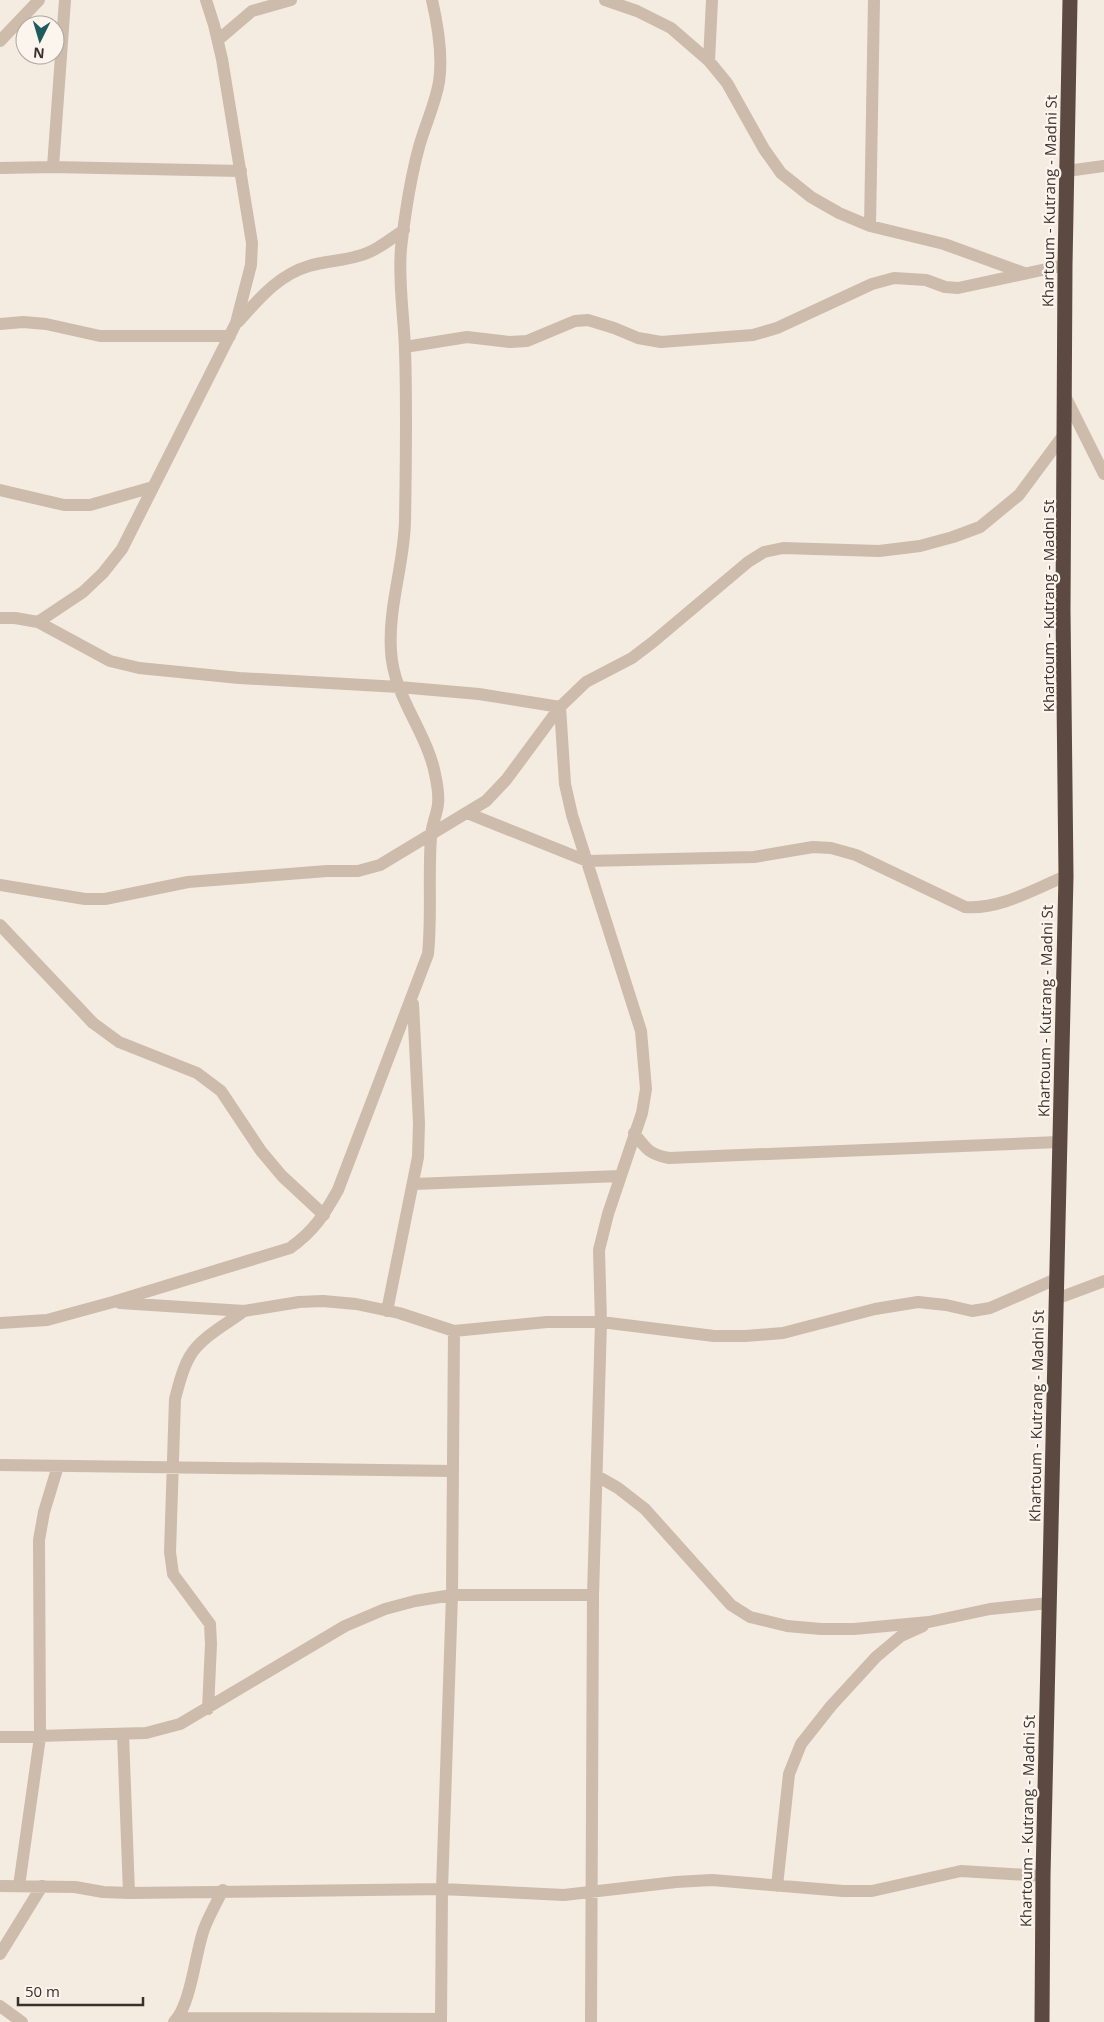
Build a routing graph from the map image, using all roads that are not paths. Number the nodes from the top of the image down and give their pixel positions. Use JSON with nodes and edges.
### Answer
{"nodes":[{"id":1,"x":39,"y":0,"type":"edge"},
{"id":2,"x":65,"y":0,"type":"edge"},
{"id":3,"x":206,"y":0,"type":"edge"},
{"id":4,"x":291,"y":0,"type":"edge"},
{"id":5,"x":432,"y":0,"type":"edge"},
{"id":6,"x":606,"y":0,"type":"edge"},
{"id":7,"x":712,"y":0,"type":"edge"},
{"id":8,"x":874,"y":0,"type":"edge"},
{"id":9,"x":1070,"y":0,"type":"edge"},
{"id":10,"x":218,"y":40,"type":"junction"},
{"id":11,"x":0,"y":41,"type":"edge"},
{"id":12,"x":709,"y":61,"type":"junction"},
{"id":13,"x":1104,"y":166,"type":"edge"},
{"id":14,"x":54,"y":167,"type":"junction"},
{"id":15,"x":0,"y":168,"type":"edge"},
{"id":16,"x":241,"y":171,"type":"junction"},
{"id":17,"x":1067,"y":171,"type":"junction"},
{"id":18,"x":870,"y":226,"type":"junction"},
{"id":19,"x":404,"y":230,"type":"junction"},
{"id":20,"x":1065,"y":264,"type":"junction"},
{"id":21,"x":1024,"y":274,"type":"junction"},
{"id":22,"x":0,"y":324,"type":"edge"},
{"id":23,"x":236,"y":324,"type":"junction"},
{"id":24,"x":230,"y":336,"type":"junction"},
{"id":25,"x":405,"y":347,"type":"junction"},
{"id":26,"x":1064,"y":395,"type":"junction"},
{"id":27,"x":1065,"y":434,"type":"junction"},
{"id":28,"x":1104,"y":474,"type":"edge"},
{"id":29,"x":154,"y":487,"type":"junction"},
{"id":30,"x":0,"y":490,"type":"edge"},
{"id":31,"x":0,"y":618,"type":"edge"},
{"id":32,"x":38,"y":622,"type":"junction"},
{"id":33,"x":399,"y":688,"type":"junction"},
{"id":34,"x":560,"y":707,"type":"junction"},
{"id":35,"x":467,"y":812,"type":"junction"},
{"id":36,"x":431,"y":834,"type":"junction"},
{"id":37,"x":587,"y":861,"type":"junction"},
{"id":38,"x":1066,"y":876,"type":"junction"},
{"id":39,"x":0,"y":885,"type":"edge"},
{"id":40,"x":0,"y":925,"type":"edge"},
{"id":41,"x":413,"y":997,"type":"junction"},
{"id":42,"x":634,"y":1133,"type":"junction"},
{"id":43,"x":1059,"y":1142,"type":"junction"},
{"id":44,"x":620,"y":1176,"type":"junction"},
{"id":45,"x":414,"y":1184,"type":"junction"},
{"id":46,"x":324,"y":1215,"type":"junction"},
{"id":47,"x":1056,"y":1279,"type":"junction"},
{"id":48,"x":1104,"y":1281,"type":"edge"},
{"id":49,"x":1056,"y":1298,"type":"junction"},
{"id":50,"x":113,"y":1302,"type":"junction"},
{"id":51,"x":244,"y":1311,"type":"junction"},
{"id":52,"x":387,"y":1311,"type":"junction"},
{"id":53,"x":601,"y":1322,"type":"junction"},
{"id":54,"x":0,"y":1323,"type":"edge"},
{"id":55,"x":454,"y":1331,"type":"junction"},
{"id":56,"x":0,"y":1465,"type":"edge"},
{"id":57,"x":58,"y":1466,"type":"junction"},
{"id":58,"x":173,"y":1467,"type":"junction"},
{"id":59,"x":453,"y":1471,"type":"junction"},
{"id":60,"x":597,"y":1476,"type":"junction"},
{"id":61,"x":452,"y":1595,"type":"junction"},
{"id":62,"x":593,"y":1595,"type":"junction"},
{"id":63,"x":1049,"y":1603,"type":"junction"},
{"id":64,"x":929,"y":1622,"type":"junction"},
{"id":65,"x":208,"y":1709,"type":"junction"},
{"id":66,"x":123,"y":1734,"type":"junction"},
{"id":67,"x":0,"y":1737,"type":"edge"},
{"id":68,"x":40,"y":1737,"type":"junction"},
{"id":69,"x":1042,"y":1876,"type":"junction"},
{"id":70,"x":0,"y":1886,"type":"edge"},
{"id":71,"x":19,"y":1886,"type":"junction"},
{"id":72,"x":42,"y":1886,"type":"junction"},
{"id":73,"x":778,"y":1886,"type":"junction"},
{"id":74,"x":442,"y":1889,"type":"junction"},
{"id":75,"x":223,"y":1890,"type":"junction"},
{"id":76,"x":129,"y":1893,"type":"junction"},
{"id":77,"x":593,"y":1893,"type":"junction"},
{"id":78,"x":0,"y":1954,"type":"edge"},
{"id":79,"x":0,"y":2006,"type":"edge"},
{"id":80,"x":176,"y":2020,"type":"edge"},
{"id":81,"x":441,"y":2020,"type":"edge"},
{"id":82,"x":22,"y":2022,"type":"edge"},
{"id":83,"x":591,"y":2022,"type":"edge"},
{"id":84,"x":1042,"y":2022,"type":"edge"}],
"edges":[{"from":1,"to":11,"type":"street"},
{"from":2,"to":14,"type":"street"},
{"from":3,"to":10,"type":"street"},
{"from":4,"to":10,"type":"street"},
{"from":5,"to":19,"type":"street"},
{"from":6,"to":12,"type":"street"},
{"from":7,"to":12,"type":"street"},
{"from":8,"to":18,"type":"street"},
{"from":9,"to":17,"type":"highway","name":"Khartoum - Kutrang - Madni St"},
{"from":10,"to":16,"type":"street"},
{"from":12,"to":18,"type":"street"},
{"from":13,"to":17,"type":"street"},
{"from":14,"to":15,"type":"street"},
{"from":14,"to":16,"type":"street"},
{"from":16,"to":23,"type":"street"},
{"from":17,"to":20,"type":"highway","name":"Khartoum - Kutrang - Madni St"},
{"from":18,"to":21,"type":"street"},
{"from":19,"to":23,"type":"street"},
{"from":19,"to":25,"type":"street"},
{"from":20,"to":21,"type":"street"},
{"from":20,"to":26,"type":"highway","name":"Khartoum - Kutrang - Madni St"},
{"from":21,"to":25,"type":"street"},
{"from":22,"to":24,"type":"street"},
{"from":23,"to":24,"type":"street"},
{"from":24,"to":29,"type":"street"},
{"from":25,"to":33,"type":"street"},
{"from":26,"to":27,"type":"highway","name":"Khartoum - Kutrang - Madni St"},
{"from":26,"to":28,"type":"street"},
{"from":27,"to":34,"type":"street"},
{"from":27,"to":38,"type":"highway","name":"Khartoum - Kutrang - Madni St"},
{"from":29,"to":30,"type":"street"},
{"from":29,"to":32,"type":"street"},
{"from":31,"to":32,"type":"street"},
{"from":32,"to":33,"type":"street"},
{"from":33,"to":34,"type":"street"},
{"from":33,"to":36,"type":"street"},
{"from":34,"to":35,"type":"street"},
{"from":34,"to":37,"type":"street"},
{"from":35,"to":36,"type":"street"},
{"from":35,"to":37,"type":"street"},
{"from":36,"to":39,"type":"street"},
{"from":36,"to":41,"type":"street"},
{"from":37,"to":38,"type":"street"},
{"from":37,"to":42,"type":"street"},
{"from":38,"to":43,"type":"highway","name":"Khartoum - Kutrang - Madni St"},
{"from":40,"to":46,"type":"street"},
{"from":41,"to":45,"type":"street"},
{"from":41,"to":46,"type":"street"},
{"from":42,"to":43,"type":"street"},
{"from":42,"to":44,"type":"street"},
{"from":43,"to":47,"type":"highway","name":"Khartoum - Kutrang - Madni St"},
{"from":44,"to":45,"type":"street"},
{"from":44,"to":53,"type":"street"},
{"from":45,"to":52,"type":"street"},
{"from":46,"to":50,"type":"street"},
{"from":47,"to":49,"type":"highway","name":"Khartoum - Kutrang - Madni St"},
{"from":47,"to":53,"type":"street"},
{"from":48,"to":49,"type":"street"},
{"from":49,"to":63,"type":"highway","name":"Khartoum - Kutrang - Madni St"},
{"from":50,"to":51,"type":"street"},
{"from":50,"to":54,"type":"street"},
{"from":51,"to":52,"type":"street"},
{"from":51,"to":58,"type":"street"},
{"from":52,"to":55,"type":"street"},
{"from":53,"to":55,"type":"street"},
{"from":53,"to":60,"type":"street"},
{"from":55,"to":59,"type":"street"},
{"from":56,"to":57,"type":"street"},
{"from":57,"to":58,"type":"street"},
{"from":57,"to":68,"type":"street"},
{"from":58,"to":59,"type":"street"},
{"from":58,"to":65,"type":"street"},
{"from":59,"to":61,"type":"street"},
{"from":60,"to":62,"type":"street"},
{"from":60,"to":64,"type":"street"},
{"from":61,"to":62,"type":"street"},
{"from":61,"to":65,"type":"street"},
{"from":61,"to":74,"type":"street"},
{"from":62,"to":77,"type":"street"},
{"from":63,"to":64,"type":"street"},
{"from":63,"to":69,"type":"highway","name":"Khartoum - Kutrang - Madni St"},
{"from":64,"to":73,"type":"street"},
{"from":65,"to":66,"type":"street"},
{"from":66,"to":68,"type":"street"},
{"from":66,"to":76,"type":"street"},
{"from":67,"to":68,"type":"street"},
{"from":68,"to":71,"type":"street"},
{"from":69,"to":73,"type":"street"},
{"from":69,"to":84,"type":"highway","name":"Khartoum - Kutrang - Madni St"},
{"from":70,"to":71,"type":"street"},
{"from":71,"to":72,"type":"street"},
{"from":72,"to":76,"type":"street"},
{"from":72,"to":78,"type":"street"},
{"from":73,"to":77,"type":"street"},
{"from":74,"to":75,"type":"street"},
{"from":74,"to":77,"type":"street"},
{"from":74,"to":81,"type":"street"},
{"from":75,"to":76,"type":"street"},
{"from":75,"to":80,"type":"street"},
{"from":77,"to":83,"type":"street"},
{"from":79,"to":82,"type":"street"},
{"from":80,"to":81,"type":"street"}]}
